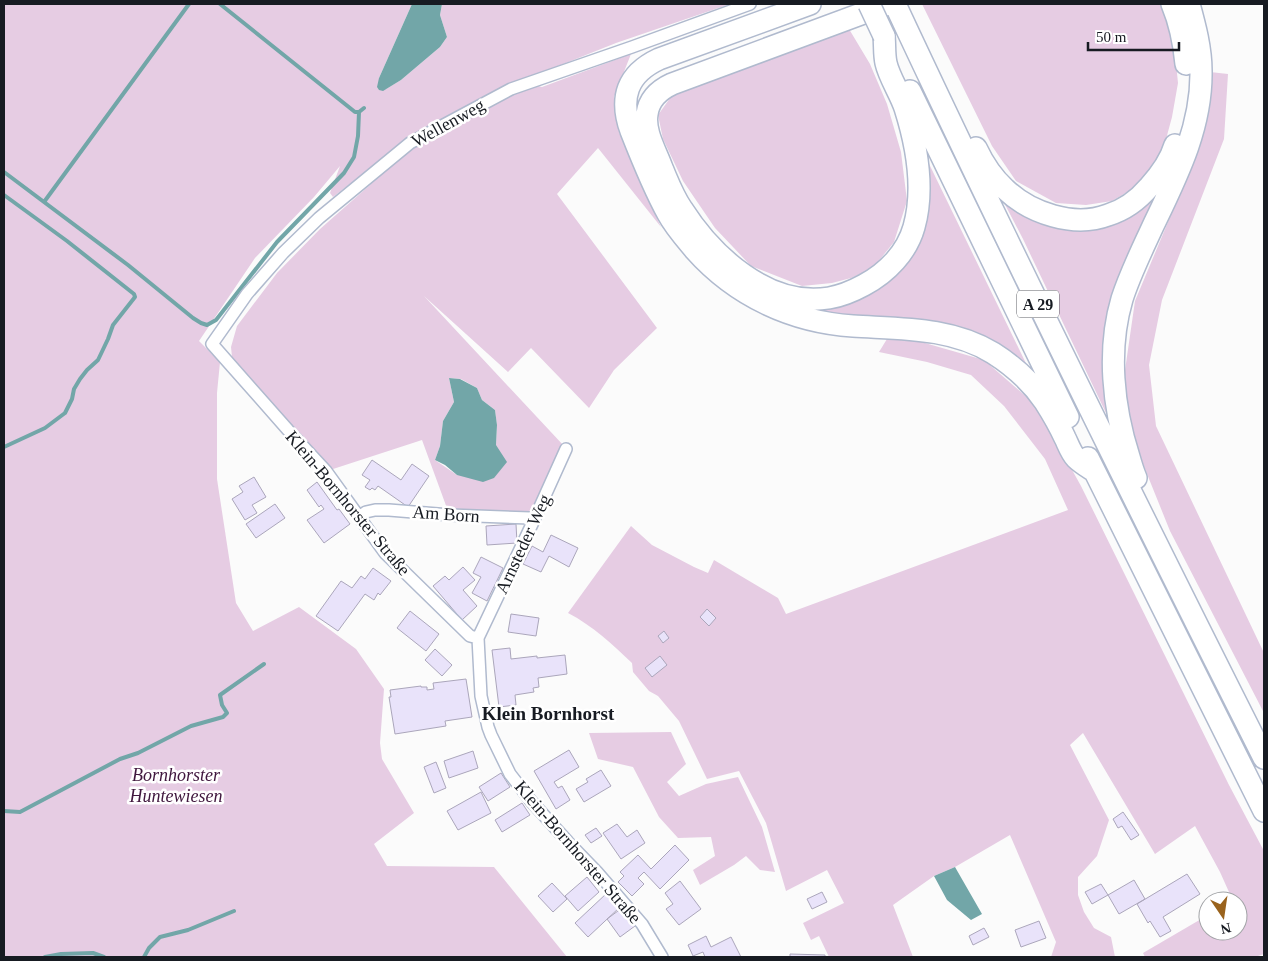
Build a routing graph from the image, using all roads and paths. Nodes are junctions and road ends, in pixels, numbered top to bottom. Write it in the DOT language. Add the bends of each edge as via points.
graph roads {
  1 [pos="750,4"];
  2 [pos="810,4"];
  3 [pos="888,4"];
  4 [pos="895,4"];
  5 [pos="1172,4"];
  6 [pos="1189,4"];
  7 [pos="862,10"];
  8 [pos="923,64"];
  9 [pos="894,68"];
  10 [pos="212,344"];
  11 [pos="566,449"];
  12 [pos="1094,471"];
  13 [pos="359,517"];
  14 [pos="534,520"];
  15 [pos="1152,536"];
  16 [pos="478,638"];
  17 [pos="1264,758"];
  18 [pos="1264,811"];
  19 [pos="662,957"];
  1 -- 10 [label="street, Wellenweg" via="511,89 410,143 318,218 283,253 247,294"];
  2 -- 12 [label="highway" via="659,59 644,67 633,80 625,104 628,121 668,214 706,262 750,296 781,311 829,324 933,332 992,352 1044,400 1075,457"];
  3 -- 7 [label="highway"];
  4 -- 8 [label="highway, A 29"];
  5 -- 8 [label="highway" via="1178,18 1187,69 1184,111 1172,155 1161,174 1142,195 1107,216 1087,220 1062,218 1040,212 1003,188 977,150 945,86"];
  6 -- 15 [label="highway" via="1196,28 1201,70 1194,128 1179,171 1135,263 1115,333 1116,402 1134,475 1147,504"];
  7 -- 9 [label="highway, A 29, bridge" via="884,36"];
  7 -- 9 [label="highway" via="672,84 659,91 652,100 647,117 649,135 671,189 694,226 719,255 762,286 782,294 812,299 850,292 886,270 904,250 914,228 920,176"];
  8 -- 15 [label="highway, A 29"];
  9 -- 12 [label="highway, A 29"];
  10 -- 13 [label="street, Klein-Bornhorster Straße" via="326,471"];
  11 -- 14 [label="street, Arnsteder Weg"];
  12 -- 18 [label="highway, A 29"];
  13 -- 14 [label="street, Am Born" via="366,512 389,510"];
  13 -- 16 [label="street, Klein-Bornhorster Straße" via="385,554 470,636"];
  14 -- 16 [label="street, Arnsteder Weg"];
  15 -- 17 [label="highway, A 29"];
  16 -- 19 [label="street, Klein-Bornhorster Straße" via="485,715 510,774 530,801 642,924"];
}
